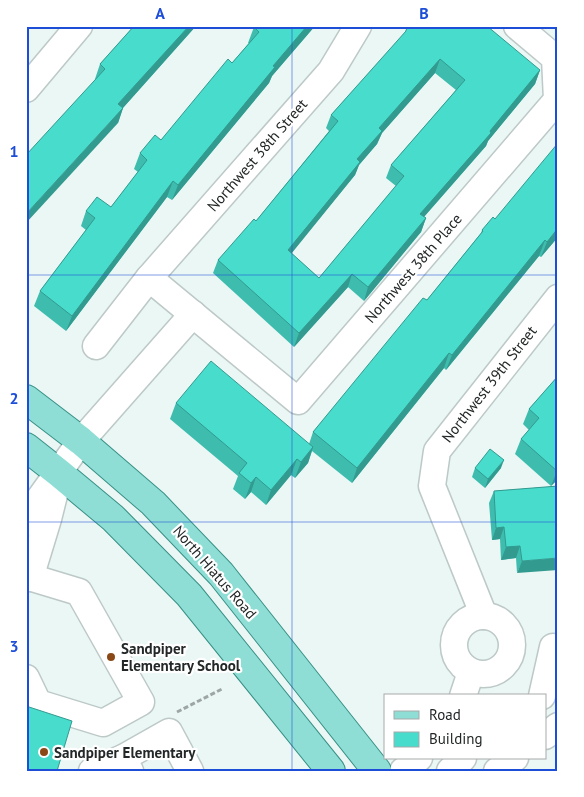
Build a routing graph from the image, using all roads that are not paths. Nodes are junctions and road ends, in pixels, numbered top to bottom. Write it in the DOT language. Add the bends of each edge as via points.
graph roads {
  1 [pos="79,26"];
  2 [pos="358,26"];
  3 [pos="517,26"];
  4 [pos="556,52"];
  5 [pos="26,89"];
  6 [pos="149,278"];
  7 [pos="558,298"];
  8 [pos="193,314"];
  9 [pos="96,346"];
  10 [pos="26,399"];
  11 [pos="82,441"];
  12 [pos="26,447"];
  13 [pos="59,473"];
  14 [pos="26,524"];
  15 [pos="28,577"];
  16 [pos="484,616"];
  17 [pos="512,646"];
  18 [pos="555,647"];
  19 [pos="26,678"];
  20 [pos="479,684"];
  21 [pos="543,694"];
  22 [pos="558,726"];
  23 [pos="546,735"];
  24 [pos="417,760"];
  25 [pos="461,760"];
  26 [pos="512,760"];
  27 [pos="127,764"];
  28 [pos="92,771"];
  29 [pos="190,771"];
  30 [pos="331,771"];
  31 [pos="376,771"];
  32 [pos="404,771"];
  33 [pos="450,771"];
  34 [pos="497,771"];
  1 -- 5 [label="street"];
  2 -- 6 [label="street, Northwest 38th Street" via="331,71"];
  3 -- 4 [label="street, Northwest 38th Place"];
  4 -- 8 [label="street, Northwest 38th Place" via="557,100 298,402"];
  6 -- 8 [label="street"];
  6 -- 9 [label="street, Northwest 38th Street"];
  7 -- 16 [label="street, Northwest 39th Street" via="437,450 432,486"];
  8 -- 11 [label="street"];
  10 -- 11 [label="main road, North Hiatus Road"];
  11 -- 13 [label="street"];
  11 -- 31 [label="main road, North Hiatus Road" via="153,503 221,574"];
  12 -- 13 [label="main road"];
  13 -- 14 [label="street" via="29,513"];
  13 -- 15 [label="street" via="48,519"];
  13 -- 30 [label="main road" via="113,518 189,596"];
  15 -- 19 [label="street" via="79,592 141,702 103,723 38,703"];
  16 -- 17 [label="street" via="495,618 504,625"];
  16 -- 20 [label="street" via="463,624 456,633 454,644 461,666"];
  17 -- 18 [label="street"];
  17 -- 20 [label="street" via="510,658 503,667"];
  18 -- 21 [label="street"];
  22 -- 23 [label="street"];
  24 -- 32 [label="street"];
  25 -- 33 [label="street"];
  26 -- 34 [label="street"];
  27 -- 28 [label="street"];
  27 -- 29 [label="street" via="169,732"];
}
